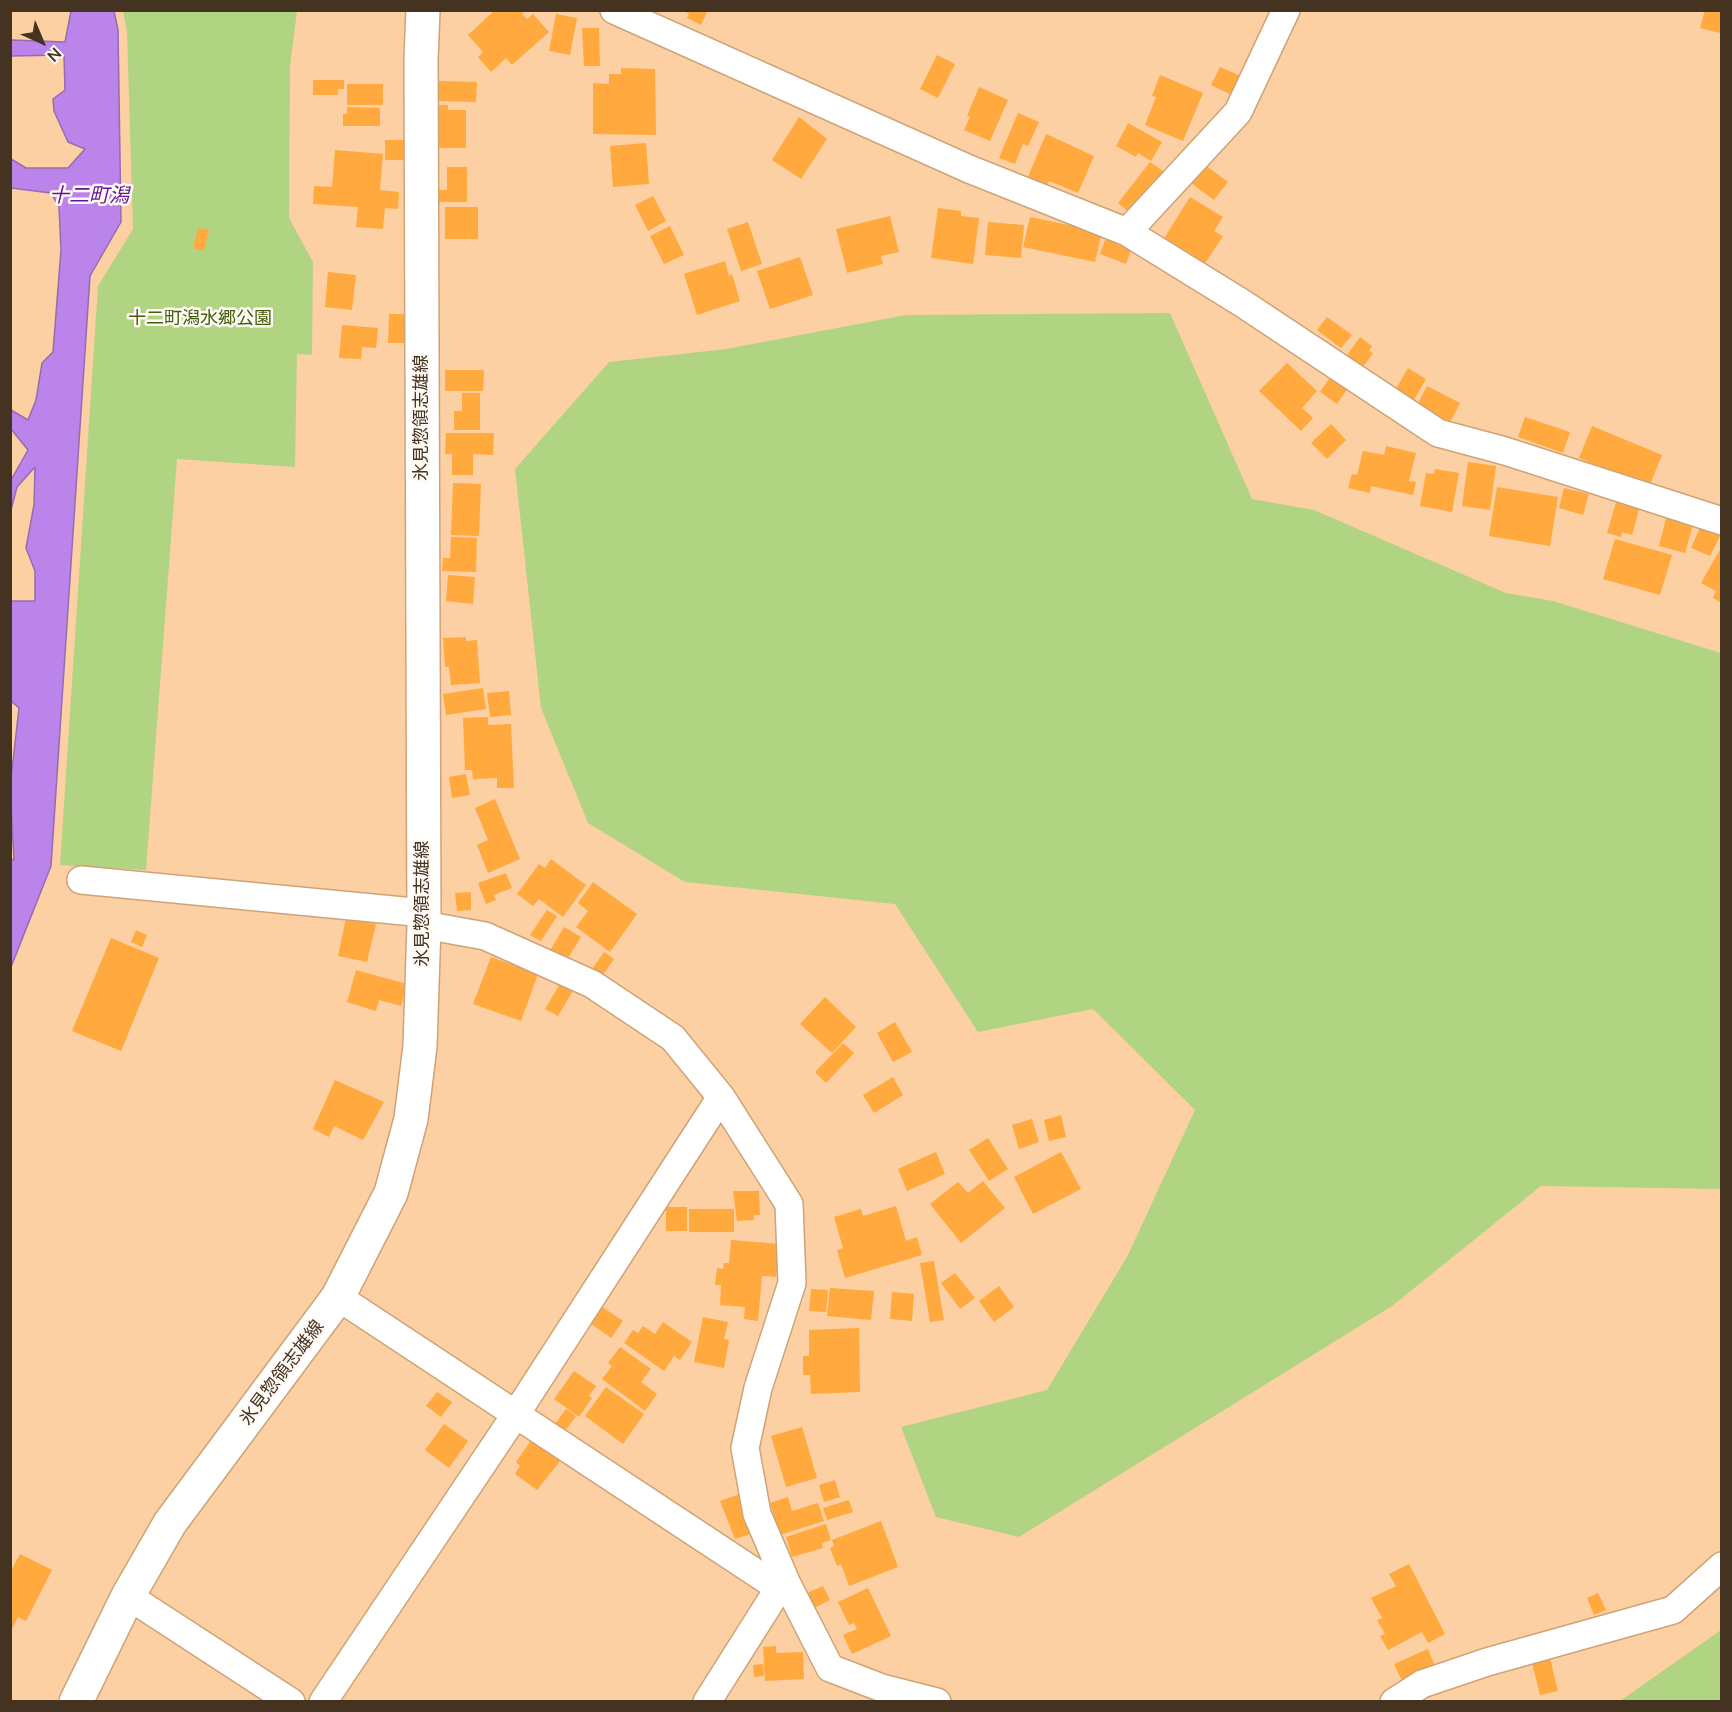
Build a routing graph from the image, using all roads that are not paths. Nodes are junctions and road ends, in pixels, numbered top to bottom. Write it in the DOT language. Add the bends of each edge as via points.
graph roads {
  1 [pos="423,10"];
  2 [pos="614,10"];
  3 [pos="1286,10"];
  4 [pos="1127,232"];
  5 [pos="1722,520"];
  6 [pos="81,880"];
  7 [pos="424,919"];
  8 [pos="721,1097"];
  9 [pos="338,1297"];
  10 [pos="516,1414"];
  11 [pos="1722,1566"];
  12 [pos="783,1586"];
  13 [pos="128,1596"];
  14 [pos="76,1701"];
  15 [pos="291,1701"];
  16 [pos="323,1701"];
  17 [pos="707,1701"];
  18 [pos="937,1701"];
  19 [pos="1394,1701"];
  1 -- 7 [label="main road, 氷見惣領志雄線"];
  2 -- 4 [label="street" via="969,170"];
  3 -- 4 [label="street" via="1238,112"];
  4 -- 5 [label="street" via="1438,433"];
  6 -- 7 [label="street"];
  7 -- 8 [label="street" via="485,936 592,984 673,1038"];
  7 -- 9 [label="main road, 氷見惣領志雄線" via="420,1046 411,1119 391,1192"];
  8 -- 10 [label="street"];
  8 -- 12 [label="street" via="789,1204 792,1283 758,1388 745,1448 757,1514"];
  9 -- 10 [label="street"];
  9 -- 13 [label="main road, 氷見惣領志雄線" via="170,1523"];
  10 -- 12 [label="street"];
  10 -- 16 [label="street"];
  11 -- 19 [label="street" via="1673,1610 1487,1662 1422,1684"];
  12 -- 17 [label="street"];
  12 -- 18 [label="street" via="830,1668 882,1688"];
  13 -- 14 [label="main road, 氷見惣領志雄線"];
  13 -- 15 [label="street"];
}
